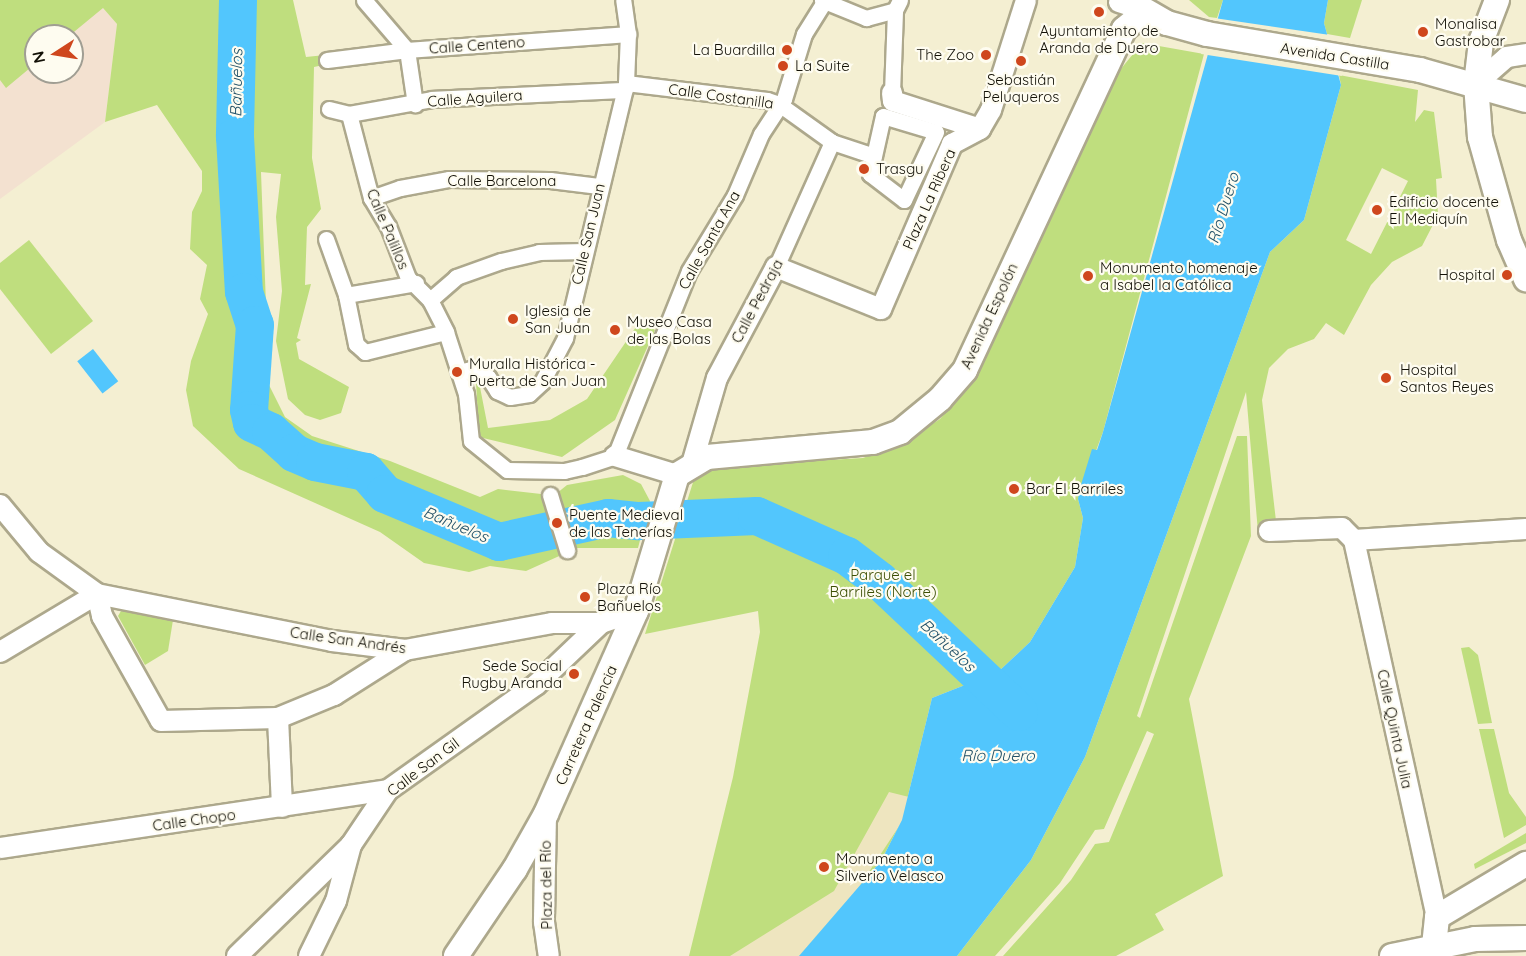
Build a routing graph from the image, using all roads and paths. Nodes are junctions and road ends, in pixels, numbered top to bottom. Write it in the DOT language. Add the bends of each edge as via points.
graph roads {
  1 [pos="364,0"];
  2 [pos="623,0"];
  3 [pos="1026,0"];
  4 [pos="1497,0"];
  5 [pos="823,1"];
  6 [pos="1119,2"];
  7 [pos="897,5"];
  8 [pos="1147,8"];
  9 [pos="628,34"];
  10 [pos="407,50"];
  11 [pos="1526,54"];
  12 [pos="327,60"];
  13 [pos="1476,84"];
  14 [pos="626,87"];
  15 [pos="892,93"];
  16 [pos="1526,100"];
  17 [pos="415,104"];
  18 [pos="779,104"];
  19 [pos="329,109"];
  20 [pos="350,114"];
  21 [pos="980,129"];
  22 [pos="832,142"];
  23 [pos="874,156"];
  24 [pos="599,186"];
  25 [pos="371,198"];
  26 [pos="326,239"];
  27 [pos="584,251"];
  28 [pos="776,267"];
  29 [pos="1526,279"];
  30 [pos="416,283"];
  31 [pos="346,295"];
  32 [pos="430,300"];
  33 [pos="446,332"];
  34 [pos="459,372"];
  35 [pos="615,456"];
  36 [pos="680,478"];
  37 [pos="550,495"];
  38 [pos="0,505"];
  39 [pos="1526,529"];
  40 [pos="1269,531"];
  41 [pos="1354,540"];
  42 [pos="567,550"];
  43 [pos="97,594"];
  44 [pos="636,611"];
  45 [pos="601,622"];
  46 [pos="405,650"];
  47 [pos="0,652"];
  48 [pos="278,718"];
  49 [pos="388,790"];
  50 [pos="282,807"];
  51 [pos="546,814"];
  52 [pos="351,845"];
  53 [pos="0,848"];
  54 [pos="1526,864"];
  55 [pos="1437,917"];
  56 [pos="1526,938"];
  57 [pos="1434,946"];
  58 [pos="237,956"];
  59 [pos="309,956"];
  60 [pos="456,956"];
  61 [pos="549,956"];
  62 [pos="1392,956"];
  1 -- 10 [label="street"];
  2 -- 9 [label="street, Calle San Juan"];
  3 -- 21 [label="street" via="990,110"];
  4 -- 13 [label="street" via="1481,42"];
  5 -- 7 [label="street" via="867,18"];
  5 -- 18 [label="street, Calle Santa Ana" via="804,34"];
  6 -- 8 [label="street"];
  7 -- 15 [label="street"];
  8 -- 13 [label="street, Avenida Castilla" via="1208,34 1420,70"];
  8 -- 36 [label="street, Avenida Espolón" via="1124,29 965,370 940,399 900,432 873,442 707,457"];
  9 -- 10 [label="street, Calle Centeno"];
  9 -- 14 [label="street, Calle San Juan"];
  10 -- 12 [label="street, Calle Centeno"];
  10 -- 17 [label="street"];
  11 -- 13 [label="street" via="1507,57"];
  13 -- 16 [label="street, Avenida Castilla"];
  13 -- 29 [label="street" via="1480,137 1509,240"];
  14 -- 17 [label="street, Calle Aguilera" via="432,99"];
  14 -- 18 [label="street, Calle Costanilla"];
  14 -- 24 [label="street, Calle San Juan"];
  15 -- 21 [label="street" via="893,101"];
  17 -- 20 [label="street, Calle Aguilera"];
  18 -- 22 [label="street, Calle Costanilla"];
  18 -- 35 [label="street, Calle Santa Ana" via="713,239 689,271"];
  19 -- 20 [label="street, Calle Aguilera"];
  20 -- 25 [label="street, Calle Palillos"];
  21 -- 28 [label="street, Plaza La Ribera" via="952,144 882,309"];
  22 -- 23 [label="street, Calle Costanilla"];
  22 -- 28 [label="street, Calle Pedraja"];
  23 -- 23 [label="street, Plaza La Ribera" via="883,116 936,132 904,200 870,174"];
  24 -- 25 [label="street, Calle Barcelona" via="550,180 450,179"];
  24 -- 27 [label="street, Calle San Juan"];
  25 -- 30 [label="street, Calle Palillos" via="388,226 408,278"];
  26 -- 31 [label="street"];
  27 -- 32 [label="street" via="539,252 501,261 456,277"];
  27 -- 34 [label="street, Calle San Juan" via="565,338 542,382 529,394 510,397 497,391 488,377 471,369"];
  28 -- 36 [label="street, Calle Pedraja" via="717,378"];
  30 -- 31 [label="street"];
  30 -- 32 [label="street, Calle Palillos"];
  31 -- 33 [label="street" via="356,344 365,352"];
  32 -- 33 [label="street, Calle Palillos"];
  33 -- 34 [label="street, Calle Palillos"];
  34 -- 35 [label="street, Calle Palillos" via="466,393 471,441 507,470 564,471"];
  35 -- 36 [label="street"];
  36 -- 44 [label="street, Carretera Palencia"];
  37 -- 42 [label="street"];
  38 -- 43 [label="street" via="39,552"];
  39 -- 41 [label="street"];
  40 -- 41 [label="street" via="1342,528"];
  41 -- 55 [label="street, Calle Quinta Julia"];
  43 -- 46 [label="street, Calle San Andrés" via="332,641"];
  43 -- 47 [label="street"];
  43 -- 48 [label="street" via="102,616 161,722"];
  44 -- 45 [label="street, Calle San Gil"];
  44 -- 51 [label="street, Carretera Palencia"];
  45 -- 46 [label="street, Calle San Andrés" via="552,623"];
  45 -- 49 [label="street, Calle San Gil" via="536,685"];
  46 -- 48 [label="street" via="334,695"];
  48 -- 50 [label="street"];
  49 -- 50 [label="street, Calle Chopo"];
  49 -- 52 [label="street, Calle San Gil"];
  50 -- 53 [label="street, Calle Chopo"];
  51 -- 60 [label="street, Carretera Palencia" via="515,869"];
  51 -- 61 [label="street, Plaza del Río" via="544,922"];
  52 -- 58 [label="street, Calle San Gil"];
  52 -- 59 [label="street" via="336,901"];
  54 -- 55 [label="street"];
  55 -- 57 [label="street"];
  56 -- 57 [label="street" via="1476,939"];
  57 -- 62 [label="street"];
}
